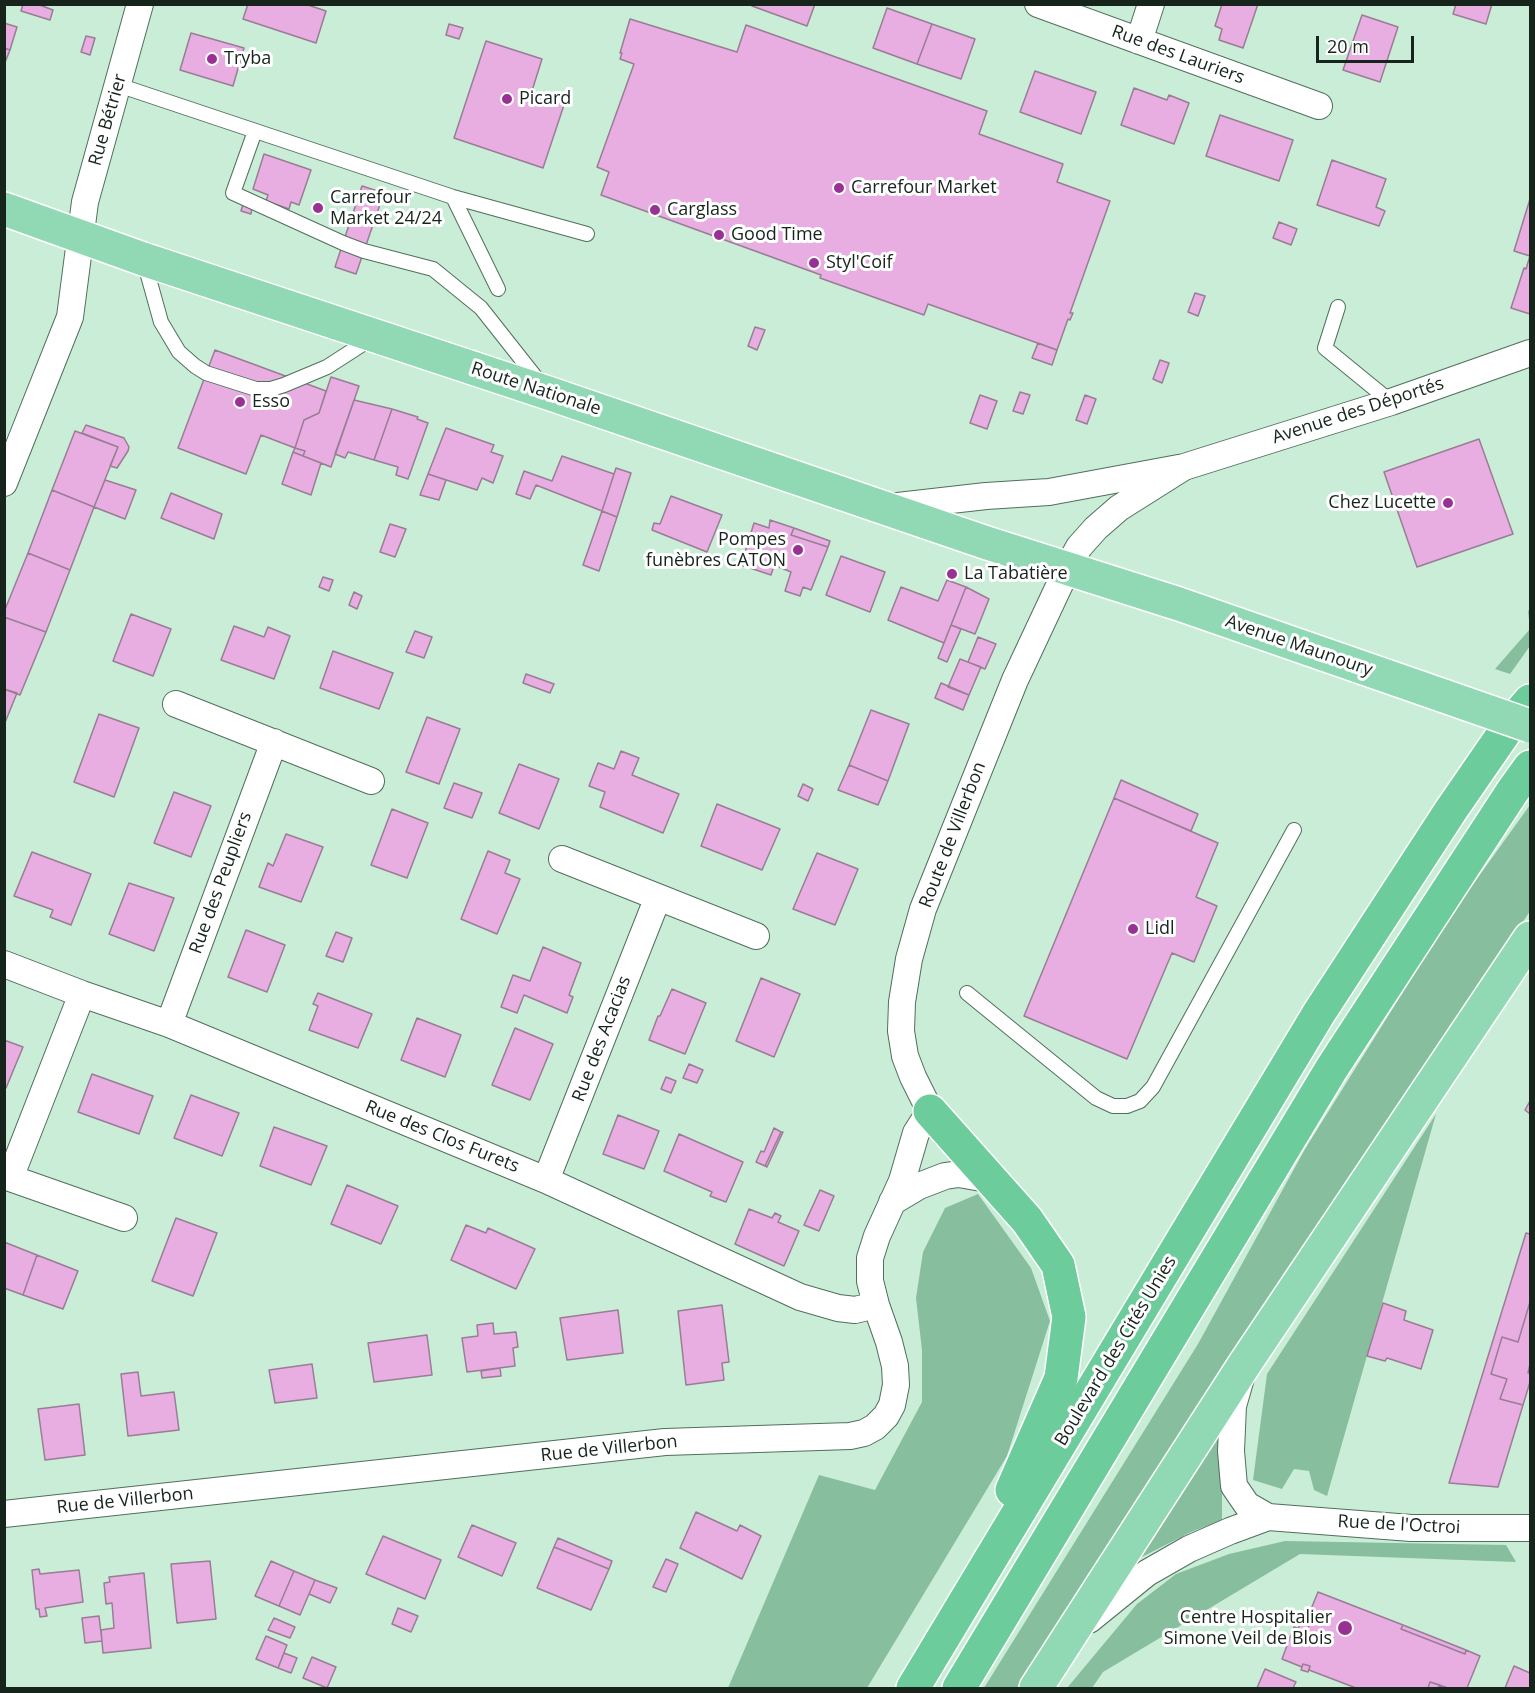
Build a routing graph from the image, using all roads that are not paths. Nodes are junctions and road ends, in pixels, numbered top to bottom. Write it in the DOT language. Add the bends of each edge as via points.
graph roads {
  1 [pos="140,4"];
  2 [pos="1038,4"];
  3 [pos="1151,4"];
  4 [pos="1139,41"];
  5 [pos="118,85"];
  6 [pos="1319,106"];
  7 [pos="255,131"];
  8 [pos="453,197"];
  9 [pos="4,209"];
  10 [pos="587,234"];
  11 [pos="80,236"];
  12 [pos="143,260"];
  13 [pos="498,289"];
  14 [pos="1338,307"];
  15 [pos="376,336"];
  16 [pos="1530,353"];
  17 [pos="549,393"];
  18 [pos="1391,402"];
  19 [pos="1184,467"];
  20 [pos="4,483"];
  21 [pos="883,508"];
  22 [pos="1067,569"];
  23 [pos="1530,701"];
  24 [pos="176,704"];
  25 [pos="1530,726"];
  26 [pos="274,742"];
  27 [pos="1530,767"];
  28 [pos="371,781"];
  29 [pos="1294,830"];
  30 [pos="562,859"];
  31 [pos="658,897"];
  32 [pos="756,936"];
  33 [pos="1530,938"];
  34 [pos="4,964"];
  35 [pos="967,993"];
  36 [pos="82,994"];
  37 [pos="169,1024"];
  38 [pos="930,1111"];
  39 [pos="8,1177"];
  40 [pos="546,1180"];
  41 [pos="993,1180"];
  42 [pos="892,1202"];
  43 [pos="124,1218"];
  44 [pos="876,1305"];
  45 [pos="1244,1365"];
  46 [pos="4,1514"];
  47 [pos="1268,1517"];
  48 [pos="1530,1528"];
  49 [pos="962,1607"];
  50 [pos="1062,1649"];
  51 [pos="913,1689"];
  52 [pos="959,1689"];
  53 [pos="1036,1689"];
  1 -- 5 [label="street, Rue Bétrier"];
  2 -- 4 [label="street, Rue des Lauriers"];
  3 -- 4 [label="street"];
  4 -- 6 [label="street, Rue des Lauriers"];
  5 -- 7 [label="lane"];
  5 -- 11 [label="street, Rue Bétrier" via="85,202"];
  7 -- 8 [label="lane"];
  7 -- 17 [label="lane" via="233,194 364,251 433,269 481,308"];
  8 -- 10 [label="lane"];
  8 -- 13 [label="lane"];
  9 -- 11 [label="main road, Route Nationale"];
  11 -- 12 [label="main road, Route Nationale"];
  11 -- 20 [label="street, Rue Bétrier" via="70,317"];
  12 -- 15 [label="main road, Route Nationale"];
  12 -- 15 [label="lane" via="161,322 179,352 207,373 256,389 284,386 327,367"];
  14 -- 18 [label="lane" via="1324,348"];
  15 -- 17 [label="main road, Route Nationale"];
  16 -- 18 [label="street, Avenue des Déportés"];
  17 -- 21 [label="main road, Route Nationale"];
  18 -- 19 [label="street, Avenue des Déportés"];
  19 -- 21 [label="street, Avenue des Déportés" via="1049,492"];
  19 -- 22 [label="street, Avenue des Déportés" via="1119,508 1079,547"];
  21 -- 22 [label="main road, Route Nationale"];
  22 -- 25 [label="main road, Avenue Maunoury, bridge"];
  22 -- 38 [label="street, Route de Villerbon" via="1015,680 946,849 909,959 901,1031 905,1056"];
  23 -- 49 [label="highway, Boulevard des Cités Unies" via="1451,810 1318,1013"];
  24 -- 26 [label="street"];
  26 -- 28 [label="street"];
  26 -- 37 [label="street, Rue des Peupliers"];
  27 -- 52 [label="highway" via="1332,1068"];
  29 -- 35 [label="lane" via="1153,1087 1140,1101 1113,1106 1096,1098"];
  30 -- 31 [label="street"];
  31 -- 32 [label="street"];
  31 -- 40 [label="street, Rue des Acacias"];
  33 -- 45 [label="main road"];
  34 -- 36 [label="street, Rue des Clos Furets"];
  36 -- 37 [label="street, Rue des Clos Furets"];
  36 -- 39 [label="street"];
  37 -- 40 [label="street, Rue des Clos Furets"];
  38 -- 41 [label="highway"];
  38 -- 42 [label="street, Rue de Villerbon" via="916,1133"];
  39 -- 43 [label="street"];
  40 -- 44 [label="street, Rue des Clos Furets" via="800,1297 855,1310"];
  41 -- 42 [label="street" via="959,1174 945,1176"];
  41 -- 49 [label="highway" via="1058,1265 1069,1317 1061,1378"];
  42 -- 44 [label="street, Rue de Villerbon" via="870,1258"];
  44 -- 46 [label="street, Rue de Villerbon" via="890,1342 896,1385 886,1416 864,1433 829,1438 665,1442"];
  45 -- 47 [label="street" via="1233,1406 1234,1486 1247,1505"];
  45 -- 50 [label="main road"];
  47 -- 48 [label="street, Rue de l'Octroi" via="1411,1528"];
  47 -- 50 [label="street, Rue de l'Octroi" via="1189,1549 1147,1573 1089,1619"];
  49 -- 51 [label="highway, Boulevard des Cités Unies"];
  50 -- 53 [label="main road"];
}
